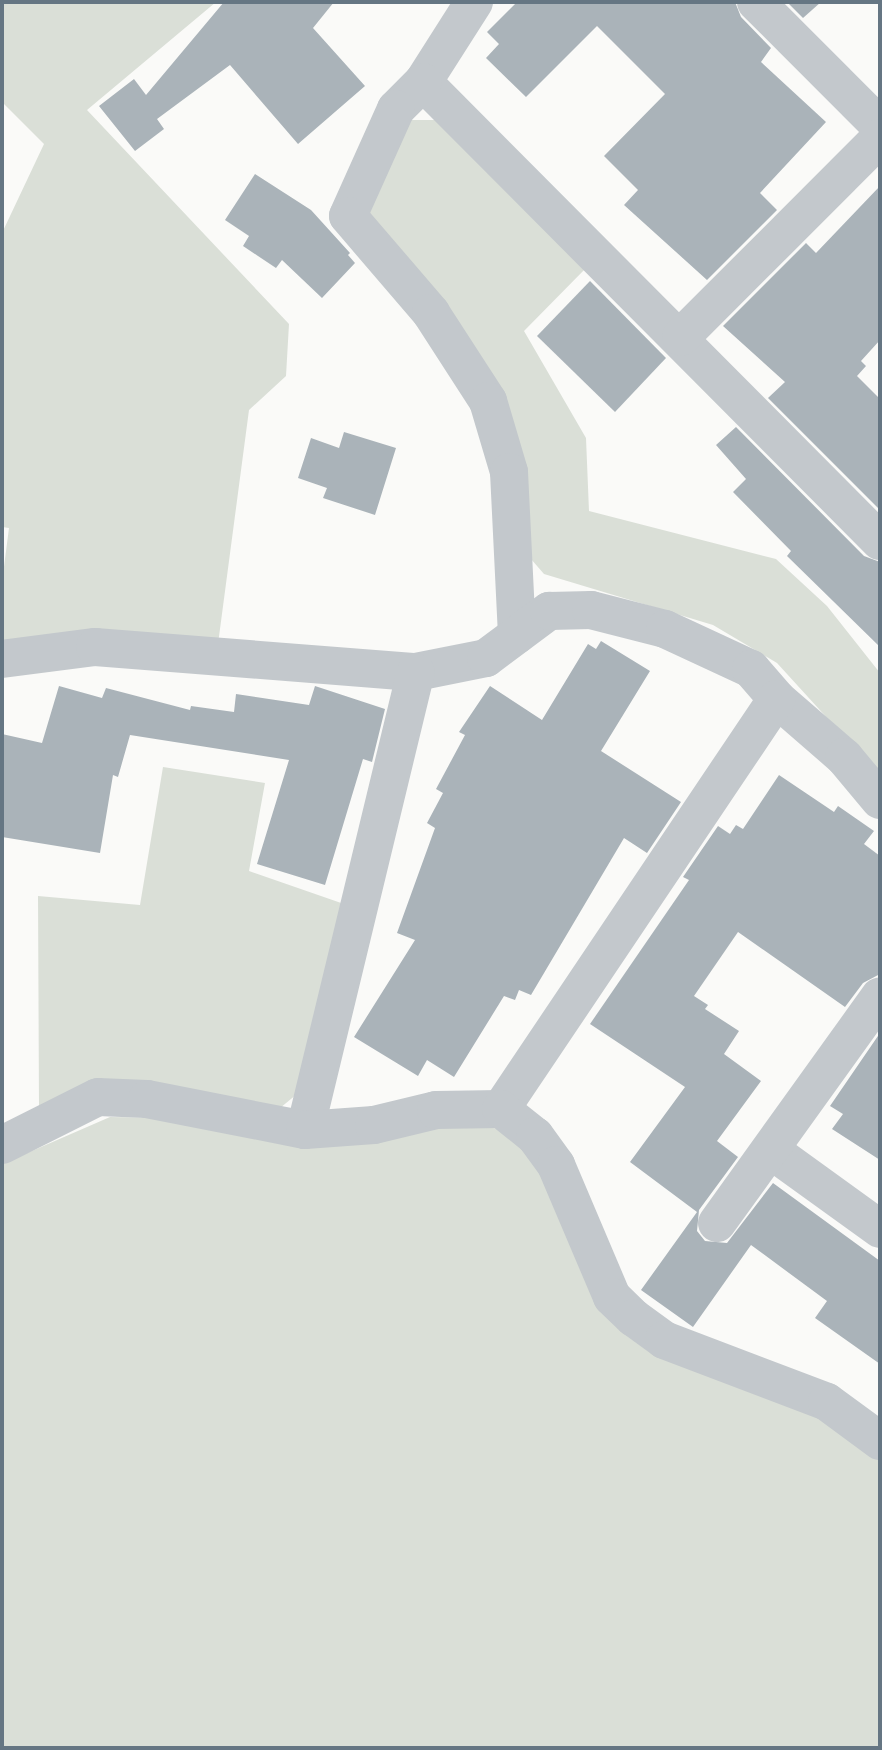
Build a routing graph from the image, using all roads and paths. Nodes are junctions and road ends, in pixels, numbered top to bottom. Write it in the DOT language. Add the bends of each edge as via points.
graph roads {
  1 [pos="474,2"];
  2 [pos="756,2"];
  3 [pos="423,82"];
  4 [pos="880,126"];
  5 [pos="880,138"];
  6 [pos="681,337"];
  7 [pos="880,541"];
  8 [pos="517,635"];
  9 [pos="2,659"];
  10 [pos="416,672"];
  11 [pos="778,699"];
  12 [pos="880,800"];
  13 [pos="880,996"];
  14 [pos="501,1108"];
  15 [pos="305,1130"];
  16 [pos="2,1145"];
  17 [pos="772,1150"];
  18 [pos="717,1223"];
  19 [pos="880,1229"];
  20 [pos="880,1441"];
  1 -- 3 [label="street"];
  2 -- 4 [label="street"];
  3 -- 6 [label="street"];
  3 -- 8 [label="street" via="397,109 348,216 431,313 488,401 509,472"];
  5 -- 6 [label="street"];
  6 -- 7 [label="street"];
  8 -- 10 [label="street" via="486,658"];
  8 -- 11 [label="street" via="549,611 591,610 665,629 751,669"];
  9 -- 10 [label="street" via="95,647"];
  10 -- 15 [label="street"];
  11 -- 12 [label="street" via="844,757"];
  11 -- 14 [label="street"];
  13 -- 17 [label="street"];
  14 -- 15 [label="street" via="436,1110 374,1125"];
  14 -- 20 [label="street" via="535,1136 556,1165 612,1297 634,1318 664,1340 827,1402"];
  15 -- 16 [label="street" via="147,1099 98,1097"];
  17 -- 18 [label="street"];
  17 -- 19 [label="street"];
}
